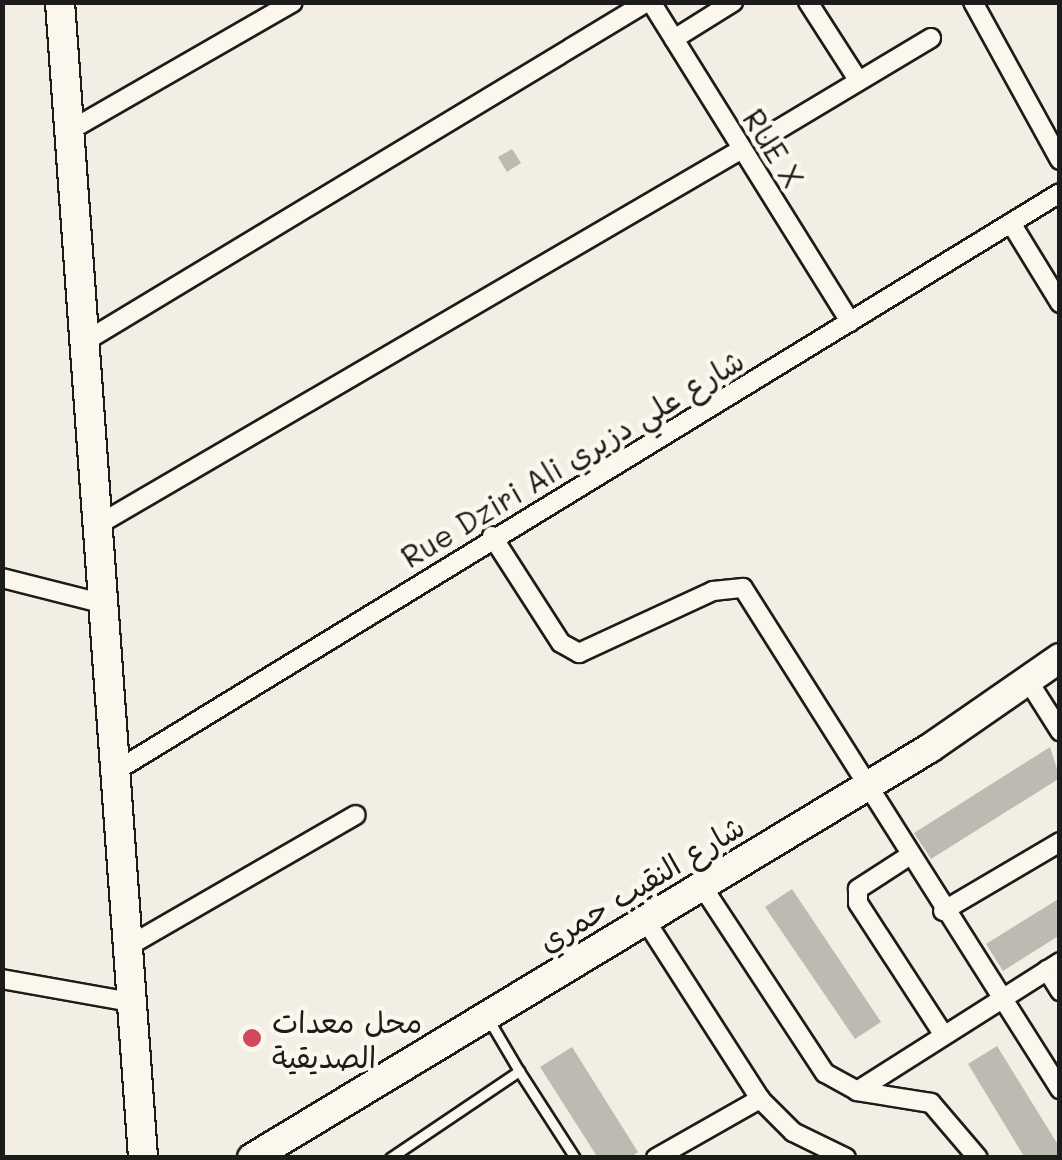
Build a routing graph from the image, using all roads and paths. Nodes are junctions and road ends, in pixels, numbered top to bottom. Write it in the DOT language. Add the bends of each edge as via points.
graph roads {
  1 [pos="60,2"];
  2 [pos="293,2"];
  3 [pos="649,2"];
  4 [pos="733,2"];
  5 [pos="808,2"];
  6 [pos="973,2"];
  7 [pos="930,38"];
  8 [pos="674,40"];
  9 [pos="858,80"];
  10 [pos="70,132"];
  11 [pos="774,132"];
  12 [pos="742,149"];
  13 [pos="1060,160"];
  14 [pos="1060,193"];
  15 [pos="1011,223"];
  16 [pos="1060,303"];
  17 [pos="850,322"];
  18 [pos="84,342"];
  19 [pos="96,526"];
  20 [pos="492,536"];
  21 [pos="2,578"];
  22 [pos="101,603"];
  23 [pos="1060,658"];
  24 [pos="1028,679"];
  25 [pos="1060,731"];
  26 [pos="114,772"];
  27 [pos="864,786"];
  28 [pos="356,815"];
  29 [pos="1060,842"];
  30 [pos="909,856"];
  31 [pos="702,886"];
  32 [pos="943,911"];
  33 [pos="644,918"];
  34 [pos="127,946"];
  35 [pos="1053,966"];
  36 [pos="3,982"];
  37 [pos="1060,991"];
  38 [pos="1002,1000"];
  39 [pos="131,1002"];
  40 [pos="485,1013"];
  41 [pos="942,1034"];
  42 [pos="519,1071"];
  43 [pos="1060,1089"];
  44 [pos="857,1091"];
  45 [pos="760,1099"];
  46 [pos="143,1158"];
  47 [pos="252,1158"];
  48 [pos="390,1158"];
  49 [pos="575,1158"];
  50 [pos="656,1158"];
  51 [pos="846,1158"];
  52 [pos="978,1158"];
  1 -- 10 [label="street"];
  2 -- 10 [label="street"];
  3 -- 8 [label="street, RUE X"];
  3 -- 18 [label="street"];
  4 -- 8 [label="street"];
  5 -- 9 [label="street"];
  6 -- 13 [label="street"];
  7 -- 9 [label="street"];
  8 -- 12 [label="street, RUE X"];
  9 -- 11 [label="street"];
  10 -- 18 [label="street"];
  12 -- 17 [label="street, RUE X"];
  12 -- 19 [label="street"];
  14 -- 15 [label="street, Rue Dziri Ali شارع علي دزيري"];
  15 -- 16 [label="street"];
  15 -- 17 [label="street, Rue Dziri Ali شارع علي دزيري"];
  17 -- 20 [label="street, Rue Dziri Ali شارع علي دزيري"];
  18 -- 19 [label="street"];
  19 -- 22 [label="street"];
  20 -- 26 [label="street, Rue Dziri Ali شارع علي دزيري"];
  20 -- 27 [label="street" via="561,643 578,653 713,590 744,588"];
  21 -- 22 [label="street"];
  22 -- 26 [label="street"];
  23 -- 24 [label="street, شارع النقيب حمري"];
  24 -- 25 [label="street"];
  24 -- 27 [label="street, شارع النقيب حمري"];
  26 -- 34 [label="street"];
  27 -- 30 [label="street"];
  27 -- 31 [label="street, شارع النقيب حمري"];
  28 -- 34 [label="street"];
  29 -- 32 [label="street"];
  30 -- 32 [label="street"];
  30 -- 41 [label="street" via="858,889 858,904"];
  31 -- 33 [label="street, شارع النقيب حمري"];
  31 -- 44 [label="street" via="825,1073"];
  32 -- 38 [label="street"];
  33 -- 40 [label="street, شارع النقيب حمري"];
  33 -- 45 [label="street"];
  34 -- 39 [label="street"];
  35 -- 37 [label="street"];
  35 -- 38 [label="street"];
  36 -- 39 [label="street"];
  38 -- 41 [label="street"];
  38 -- 43 [label="street"];
  39 -- 46 [label="street"];
  40 -- 42 [label="lane"];
  40 -- 47 [label="street, شارع النقيب حمري"];
  41 -- 44 [label="street"];
  42 -- 48 [label="lane"];
  42 -- 49 [label="lane"];
  44 -- 52 [label="street" via="931,1104"];
  45 -- 50 [label="street"];
  45 -- 51 [label="street" via="793,1132"];
}
